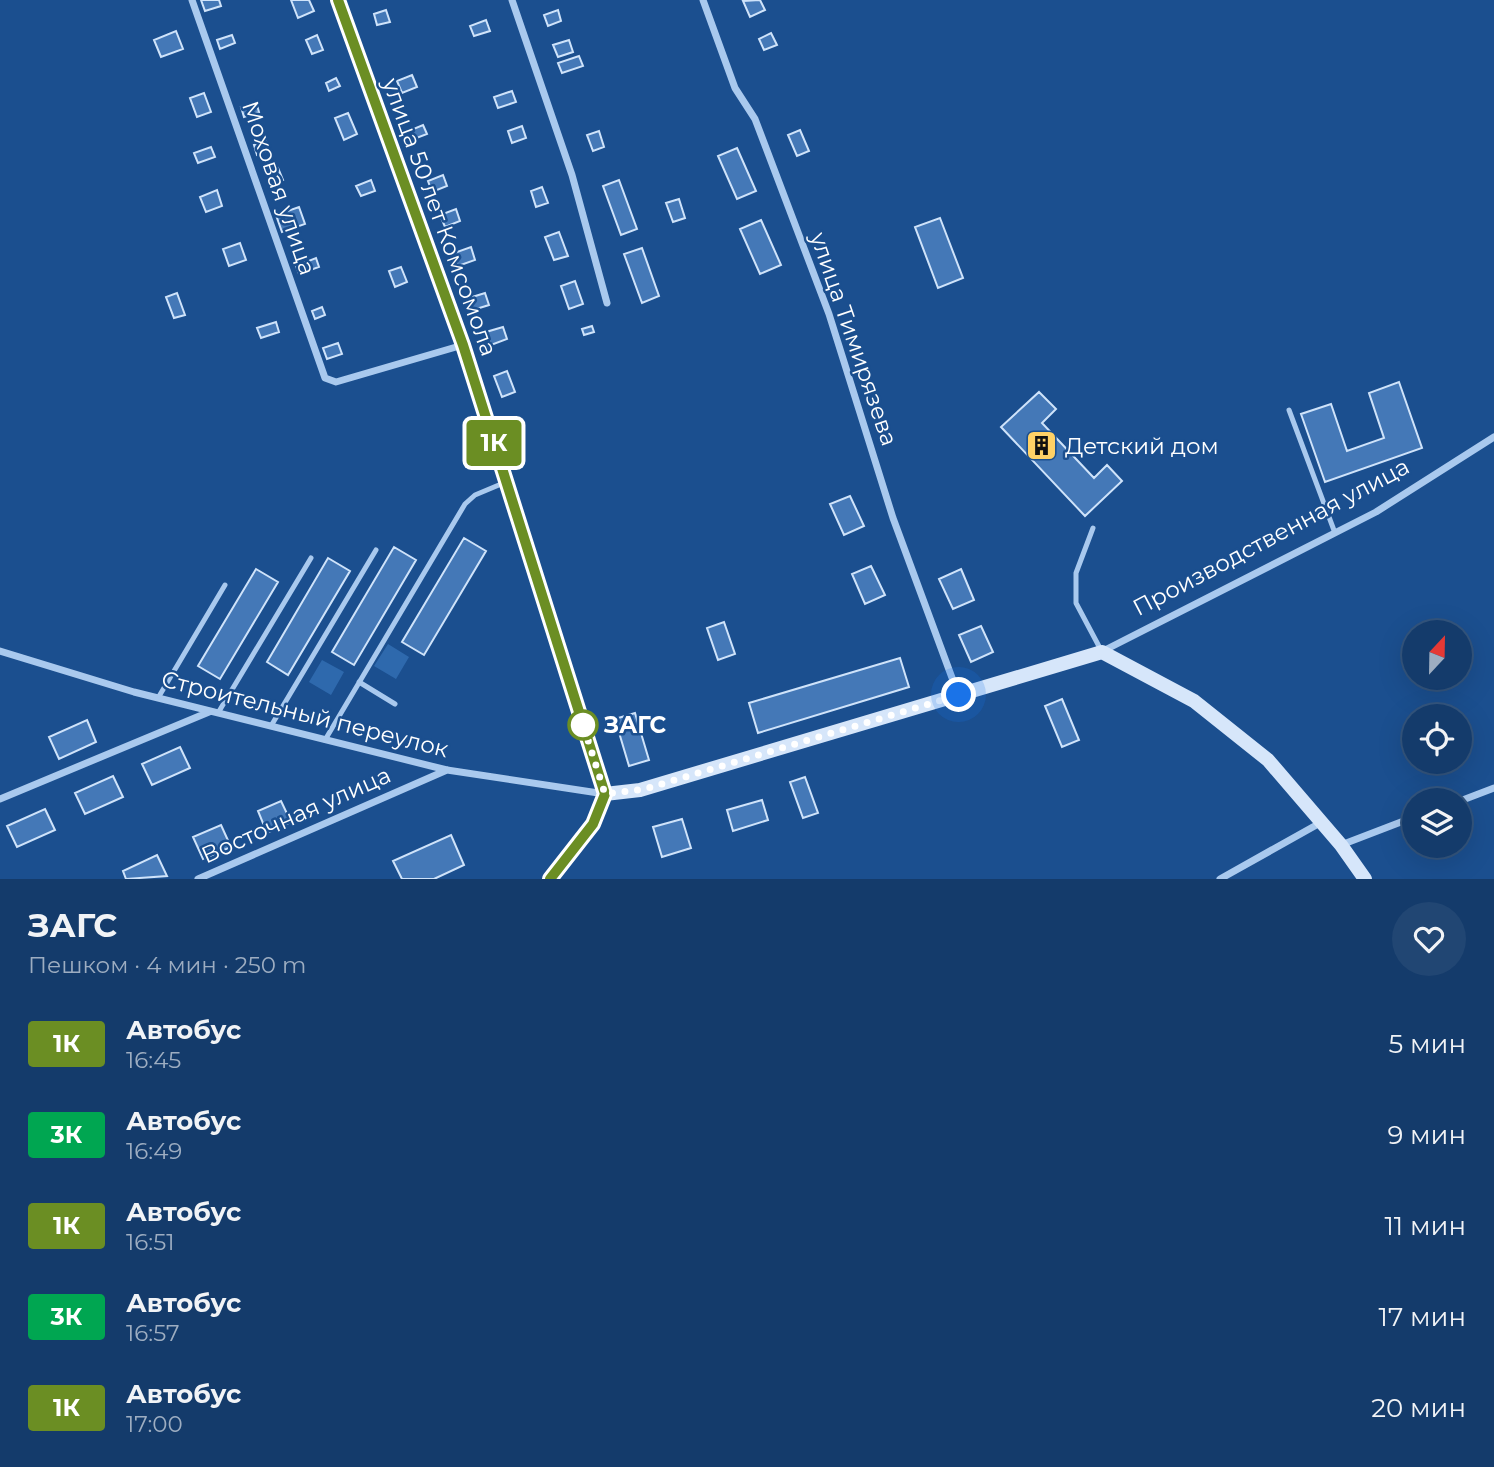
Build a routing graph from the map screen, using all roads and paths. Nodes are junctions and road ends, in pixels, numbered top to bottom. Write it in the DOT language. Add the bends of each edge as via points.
graph roads {
  1 [pos="192,0"];
  2 [pos="338,0"];
  3 [pos="512,0"];
  4 [pos="703,0"];
  5 [pos="607,303"];
  6 [pos="463,345"];
  7 [pos="1289,410"];
  8 [pos="1494,437"];
  9 [pos="506,482"];
  10 [pos="1093,527"];
  11 [pos="1335,533"];
  12 [pos="376,550"];
  13 [pos="311,558"];
  14 [pos="225,585"];
  15 [pos="0,651"];
  16 [pos="1102,652"];
  17 [pos="359,682"];
  18 [pos="959,695"];
  19 [pos="158,698"];
  20 [pos="395,704"];
  21 [pos="214,712"];
  22 [pos="271,726"];
  23 [pos="325,740"];
  24 [pos="447,770"];
  25 [pos="1494,789"];
  26 [pos="605,794"];
  27 [pos="1472,797"];
  28 [pos="0,799"];
  29 [pos="1402,822"];
  30 [pos="1320,823"];
  31 [pos="1342,845"];
  32 [pos="198,879"];
  33 [pos="551,879"];
  34 [pos="1220,879"];
  35 [pos="1365,879"];
  1 -- 6 [label="street, Моховая улица" via="325,378 336,382"];
  2 -- 6 [label="street, улица 50 лет Комсомола"];
  3 -- 5 [label="street" via="572,175"];
  4 -- 18 [label="street, улица Тимирязева" via="735,88 755,119 829,314 893,517"];
  6 -- 9 [label="street, улица 50 лет Комсомола"];
  7 -- 11 [label="lane"];
  8 -- 11 [label="street, Производственная улица"];
  9 -- 17 [label="lane" via="469,499"];
  9 -- 26 [label="street, улица 50 лет Комсомола"];
  10 -- 16 [label="lane" via="1076,573 1076,603"];
  11 -- 16 [label="street, Производственная улица"];
  12 -- 22 [label="lane"];
  13 -- 21 [label="lane"];
  14 -- 19 [label="lane"];
  15 -- 19 [label="street, Строительный переулок"];
  16 -- 18 [label="street, Производственная улица"];
  16 -- 30 [label="street" via="1194,701 1268,760"];
  17 -- 20 [label="lane"];
  17 -- 23 [label="lane"];
  18 -- 26 [label="street, Производственная улица" via="645,789"];
  19 -- 21 [label="street, Строительный переулок"];
  21 -- 22 [label="street, Строительный переулок"];
  21 -- 28 [label="street"];
  22 -- 23 [label="street, Строительный переулок"];
  23 -- 24 [label="street, Строительный переулок"];
  24 -- 26 [label="street, Строительный переулок"];
  24 -- 32 [label="street, Восточная улица"];
  25 -- 27 [label="street"];
  26 -- 33 [label="street" via="593,824"];
  29 -- 31 [label="street"];
  30 -- 31 [label="street"];
  30 -- 34 [label="street"];
  31 -- 35 [label="street"];
}
